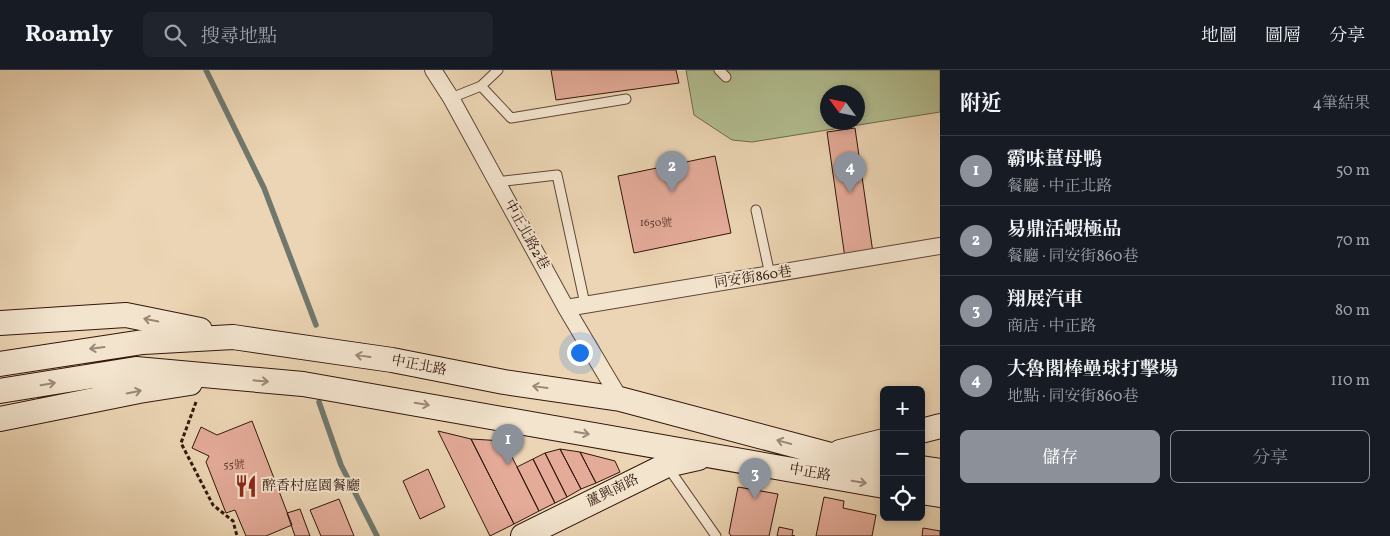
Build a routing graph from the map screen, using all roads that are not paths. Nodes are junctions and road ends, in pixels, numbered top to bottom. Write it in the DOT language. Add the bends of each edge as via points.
graph roads {
  1 [pos="433,70"];
  2 [pos="498,70"];
  3 [pos="481,86"];
  4 [pos="451,98"];
  5 [pos="626,99"];
  6 [pos="496,182"];
  7 [pos="756,210"];
  8 [pos="940,246"];
  9 [pos="770,275"];
  10 [pos="585,304"];
  11 [pos="566,308"];
  12 [pos="0,323"];
  13 [pos="233,337"];
  14 [pos="0,364"];
  15 [pos="226,377"];
  16 [pos="0,391"];
  17 [pos="620,399"];
  18 [pos="0,419"];
  19 [pos="940,426"];
  20 [pos="925,430"];
  21 [pos="880,442"];
  22 [pos="707,455"];
  23 [pos="831,455"];
  24 [pos="880,461"];
  25 [pos="667,466"];
  26 [pos="925,469"];
  27 [pos="940,471"];
  28 [pos="880,485"];
  29 [pos="925,493"];
  30 [pos="940,495"];
  31 [pos="522,536"];
  32 [pos="716,536"];
  1 -- 4 [label="street, 中正北路2巷"];
  2 -- 3 [label="lane"];
  3 -- 4 [label="lane"];
  3 -- 5 [label="lane" via="511,118"];
  4 -- 6 [label="street, 中正北路2巷"];
  6 -- 10 [label="lane" via="557,175"];
  6 -- 11 [label="street, 中正北路2巷"];
  7 -- 9 [label="lane"];
  8 -- 9 [label="street, 同安街860巷"];
  9 -- 10 [label="street, 同安街860巷"];
  10 -- 11 [label="street, 同安街860巷"];
  11 -- 17 [label="street, 中正北路2巷"];
  13 -- 12 [label="street, one-way" via="126,315"];
  13 -- 14 [label="street, 中正北路, one-way" via="143,342"];
  17 -- 13 [label="street, 中正北路, one-way"];
  16 -- 15 [label="street, one-way" via="136,370"];
  18 -- 15 [label="street, one-way" via="139,390"];
  15 -- 22 [label="street, one-way" via="303,384"];
  23 -- 17 [label="street, 中正北路, one-way"];
  19 -- 20 [label="street"];
  21 -- 23 [label="street"];
  22 -- 25 [label="street, 蘆興南路"];
  22 -- 28 [label="street, 中正路, one-way"];
  23 -- 24 [label="street, 中正路"];
  25 -- 31 [label="street, 蘆興南路"];
  25 -- 32 [label="lane"];
  26 -- 27 [label="street"];
  29 -- 30 [label="street"];
}
